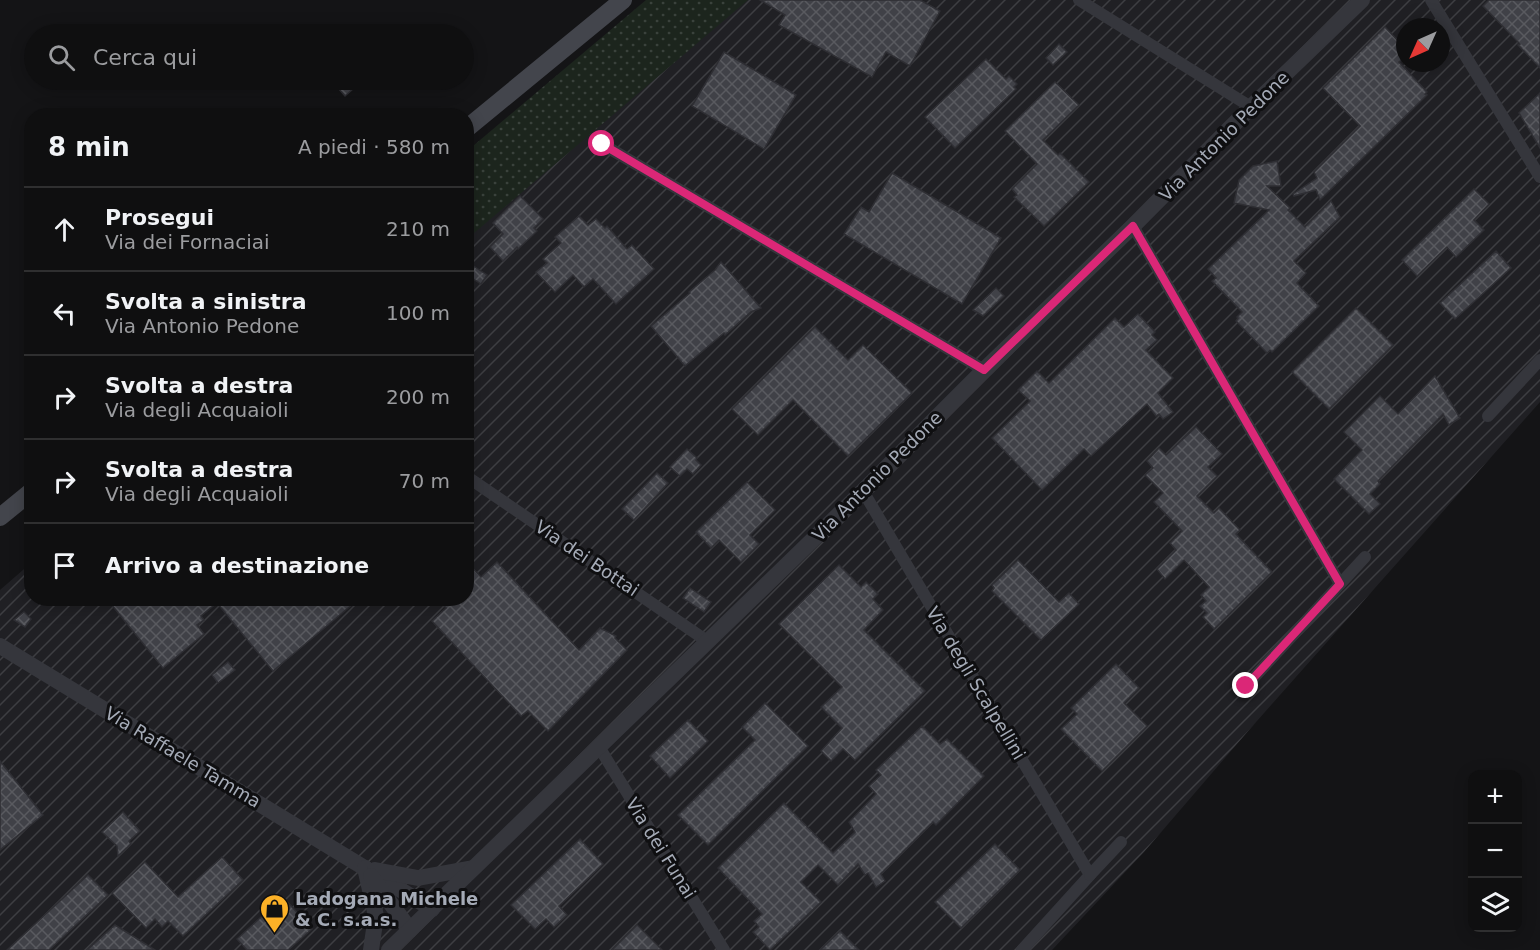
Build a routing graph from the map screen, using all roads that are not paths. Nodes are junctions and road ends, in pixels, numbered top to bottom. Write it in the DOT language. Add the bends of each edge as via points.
graph roads {
  1 [pos="623,0"];
  2 [pos="1079,0"];
  3 [pos="1362,0"];
  4 [pos="1431,0"];
  5 [pos="1251,107"];
  6 [pos="474,122"];
  7 [pos="602,144"];
  8 [pos="1540,177"];
  9 [pos="1133,226"];
  10 [pos="1540,360"];
  11 [pos="984,370"];
  12 [pos="1488,416"];
  13 [pos="474,481"];
  14 [pos="863,491"];
  15 [pos="24,498"];
  16 [pos="0,517"];
  17 [pos="1365,557"];
  18 [pos="1340,584"];
  19 [pos="707,641"];
  20 [pos="0,646"];
  21 [pos="1246,686"];
  22 [pos="599,747"];
  23 [pos="1121,842"];
  24 [pos="365,868"];
  25 [pos="473,868"];
  26 [pos="1090,875"];
  27 [pos="432,909"];
  28 [pos="410,930"];
  29 [pos="371,950"];
  30 [pos="389,950"];
  31 [pos="724,950"];
  32 [pos="1022,950"];
  1 -- 6 [label="main road"];
  2 -- 5 [label="street"];
  3 -- 5 [label="street, Via Antonio Pedone"];
  4 -- 8 [label="street"];
  5 -- 9 [label="street, Via Antonio Pedone"];
  7 -- 11 [label="street"];
  9 -- 11 [label="street, Via Antonio Pedone"];
  9 -- 18 [label="street"];
  10 -- 12 [label="street"];
  11 -- 14 [label="street, Via Antonio Pedone"];
  13 -- 19 [label="street, Via dei Bottai"];
  14 -- 19 [label="street, Via Antonio Pedone"];
  14 -- 26 [label="street, Via degli Scalpellini"];
  15 -- 16 [label="main road"];
  17 -- 18 [label="street"];
  18 -- 21 [label="street"];
  19 -- 22 [label="street, Via Antonio Pedone"];
  20 -- 24 [label="street, Via Raffaele Tamma"];
  22 -- 25 [label="street, Via Antonio Pedone"];
  22 -- 31 [label="street, Via dei Funai"];
  23 -- 26 [label="street"];
  24 -- 25 [label="street" via="418,878"];
  24 -- 27 [label="street, Via Raffaele Tamma"];
  24 -- 28 [label="street"];
  24 -- 29 [label="street" via="376,916"];
  25 -- 27 [label="street, Via Antonio Pedone"];
  26 -- 32 [label="street"];
  27 -- 28 [label="street, Via Antonio Pedone"];
  28 -- 30 [label="street, Via Antonio Pedone"];
}
